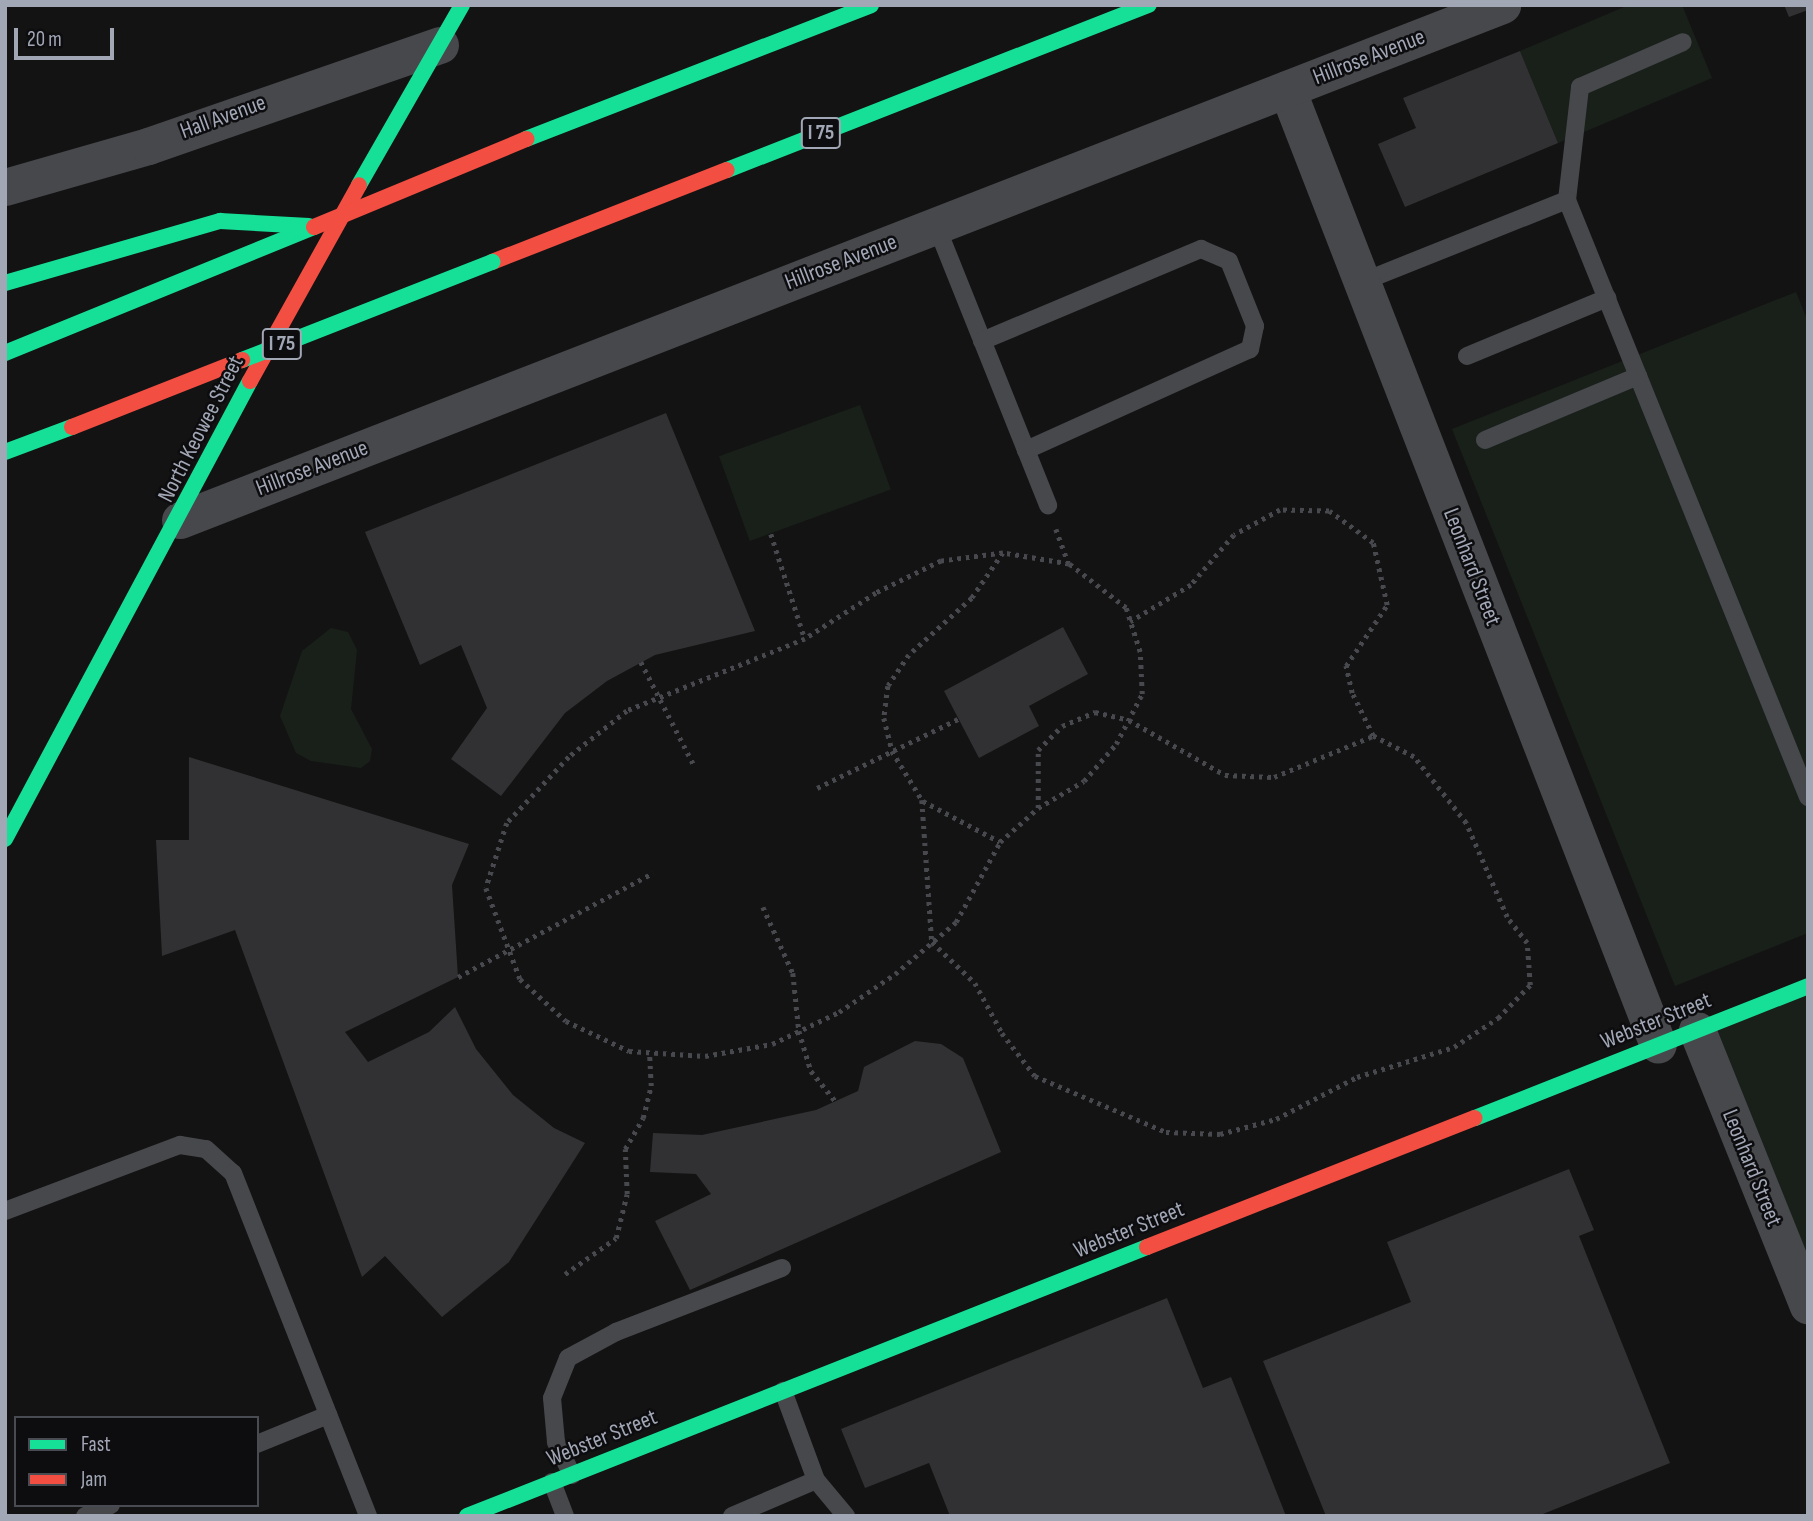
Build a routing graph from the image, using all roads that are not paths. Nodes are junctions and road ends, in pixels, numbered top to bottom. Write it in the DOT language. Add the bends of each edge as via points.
graph roads {
  1 [pos="462,5"];
  2 [pos="871,5"];
  3 [pos="1149,5"];
  4 [pos="1502,5"];
  5 [pos="1683,42"];
  6 [pos="440,44"];
  7 [pos="1287,89"];
  8 [pos="5,187"];
  9 [pos="1567,200"];
  10 [pos="936,225"];
  11 [pos="314,227"];
  12 [pos="1362,282"];
  13 [pos="5,283"];
  14 [pos="1607,298"];
  15 [pos="982,341"];
  16 [pos="5,353"];
  17 [pos="1467,356"];
  18 [pos="1638,376"];
  19 [pos="1485,440"];
  20 [pos="1026,450"];
  21 [pos="5,452"];
  22 [pos="1048,505"];
  23 [pos="180,520"];
  24 [pos="1808,797"];
  25 [pos="6,835"];
  26 [pos="1808,986"];
  27 [pos="1696,1030"];
  28 [pos="1658,1045"];
  29 [pos="5,1211"];
  30 [pos="782,1268"];
  31 [pos="1808,1307"];
  32 [pos="783,1391"];
  33 [pos="328,1415"];
  34 [pos="259,1443"];
  35 [pos="572,1475"];
  36 [pos="816,1480"];
  37 [pos="552,1482"];
  38 [pos="106,1507"];
  39 [pos="85,1516"];
  40 [pos="368,1516"];
  41 [pos="467,1516"];
  42 [pos="565,1516"];
  43 [pos="732,1516"];
  44 [pos="846,1516"];
  1 -- 6 [label="main road, North Keowee Street"];
  2 -- 11 [label="main road, bridge"];
  3 -- 21 [label="main road, I 75, bridge"];
  4 -- 7 [label="street, Hillrose Avenue"];
  5 -- 9 [label="lane" via="1580,87"];
  6 -- 8 [label="street, Hall Avenue" via="148,146"];
  6 -- 23 [label="main road, North Keowee Street" via="296,295"];
  7 -- 10 [label="street, Hillrose Avenue"];
  7 -- 12 [label="street, Leonhard Street"];
  9 -- 12 [label="lane"];
  9 -- 14 [label="lane"];
  10 -- 15 [label="lane"];
  10 -- 23 [label="street, Hillrose Avenue"];
  11 -- 13 [label="main road" via="220,220"];
  11 -- 16 [label="main road"];
  12 -- 28 [label="street, Leonhard Street"];
  14 -- 17 [label="lane"];
  14 -- 18 [label="lane"];
  15 -- 20 [label="lane"];
  15 -- 20 [label="lane" via="1201,249 1229,261 1255,326 1250,349"];
  18 -- 19 [label="lane"];
  18 -- 24 [label="lane"];
  20 -- 22 [label="lane"];
  23 -- 25 [label="main road, North Keowee Street"];
  26 -- 27 [label="main road, Webster Street"];
  27 -- 28 [label="main road, Webster Street"];
  27 -- 31 [label="street, Leonhard Street"];
  28 -- 32 [label="main road, Webster Street"];
  29 -- 33 [label="lane" via="180,1145 206,1149 233,1173"];
  30 -- 35 [label="lane" via="616,1332 568,1358 552,1398 556,1442"];
  32 -- 35 [label="main road, Webster Street"];
  32 -- 36 [label="lane"];
  33 -- 34 [label="lane"];
  33 -- 40 [label="lane"];
  35 -- 37 [label="main road, Webster Street"];
  36 -- 43 [label="lane"];
  36 -- 44 [label="lane"];
  37 -- 41 [label="main road, Webster Street"];
  37 -- 42 [label="lane"];
  38 -- 39 [label="lane"];
}
